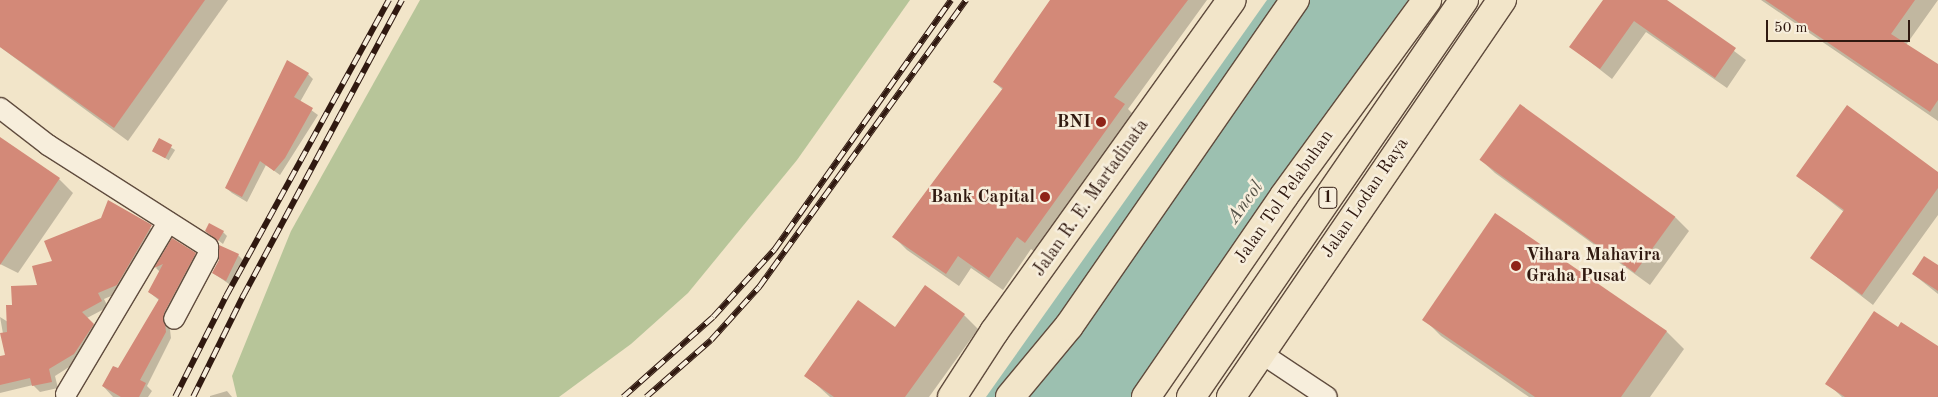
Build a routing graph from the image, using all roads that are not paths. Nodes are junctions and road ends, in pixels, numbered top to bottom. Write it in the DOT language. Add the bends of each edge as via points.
graph roads {
  1 [pos="1232,0"];
  2 [pos="1295,0"];
  3 [pos="1427,0"];
  4 [pos="1464,0"];
  5 [pos="1502,6"];
  6 [pos="0,108"];
  7 [pos="168,222"];
  8 [pos="174,319"];
  9 [pos="1261,353"];
  10 [pos="954,392"];
  11 [pos="66,394"];
  12 [pos="1010,397"];
  13 [pos="1146,397"];
  14 [pos="1191,397"];
  15 [pos="1231,397"];
  16 [pos="1327,397"];
  1 -- 10 [label="highway, Jalan R. E. Martadinata"];
  2 -- 12 [label="highway" via="1069,326"];
  3 -- 13 [label="highway, Jalan Tol Pelabuhan / 1" via="1284,196"];
  4 -- 14 [label="highway, Jalan Tol Pelabuhan / 1"];
  5 -- 9 [label="highway, Jalan Lodan Raya / 1" via="1453,71"];
  6 -- 7 [label="street" via="48,145"];
  7 -- 8 [label="street" via="210,251"];
  7 -- 11 [label="street"];
  9 -- 15 [label="highway, Jalan Lodan Raya / 1"];
  9 -- 16 [label="street"];
}
